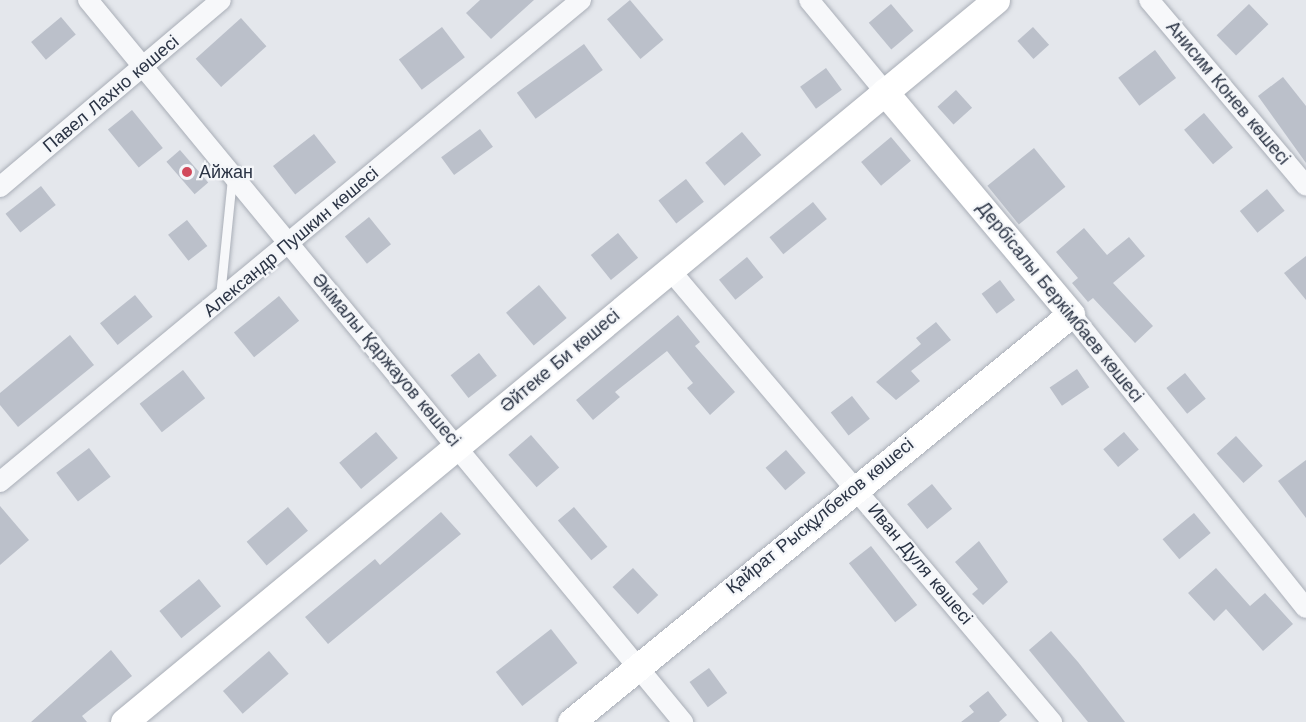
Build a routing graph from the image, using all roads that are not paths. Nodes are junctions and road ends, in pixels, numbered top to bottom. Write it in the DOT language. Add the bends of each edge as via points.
graph roads {
  1 [pos="88,0"];
  2 [pos="221,0"];
  3 [pos="581,0"];
  4 [pos="808,0"];
  5 [pos="996,0"];
  6 [pos="1149,0"];
  7 [pos="142,70"];
  8 [pos="885,92"];
  9 [pos="232,176"];
  10 [pos="1306,186"];
  11 [pos="0,187"];
  12 [pos="289,244"];
  13 [pos="670,270"];
  14 [pos="219,301"];
  15 [pos="1071,314"];
  16 [pos="458,446"];
  17 [pos="0,482"];
  18 [pos="856,486"];
  19 [pos="1306,608"];
  20 [pos="638,666"];
  21 [pos="124,722"];
  22 [pos="571,722"];
  23 [pos="683,722"];
  24 [pos="1052,722"];
  1 -- 7 [label="street, Әкімалы Қаржауов көшесі"];
  2 -- 7 [label="street, Павел Лахно көшесі"];
  3 -- 12 [label="street, Александр Пушкин көшесі"];
  4 -- 8 [label="street, Дербісалы Беркімбаев көшесі"];
  5 -- 8 [label="main road, Әйтеке Би көшесі"];
  6 -- 10 [label="street, Анисим Конев көшесі"];
  7 -- 9 [label="street, Әкімалы Қаржауов көшесі"];
  7 -- 11 [label="street, Павел Лахно көшесі"];
  8 -- 13 [label="main road, Әйтеке Би көшесі"];
  8 -- 15 [label="main road, Дербісалы Беркімбаев көшесі"];
  9 -- 12 [label="street, Әкімалы Қаржауов көшесі"];
  9 -- 14 [label="lane"];
  12 -- 14 [label="street, Александр Пушкин көшесі"];
  12 -- 16 [label="street, Әкімалы Қаржауов көшесі"];
  13 -- 16 [label="main road, Әйтеке Би көшесі"];
  13 -- 18 [label="street, Иван Дуля көшесі"];
  14 -- 17 [label="street, Александр Пушкин көшесі"];
  15 -- 18 [label="main road, Қайрат Рысқұлбеков көшесі"];
  15 -- 19 [label="street, Дербісалы Беркімбаев көшесі"];
  16 -- 20 [label="street, Әкімалы Қаржауов көшесі"];
  16 -- 21 [label="main road, Әйтеке Би көшесі"];
  18 -- 20 [label="main road, Қайрат Рысқұлбеков көшесі"];
  18 -- 24 [label="street, Иван Дуля көшесі"];
  20 -- 22 [label="main road, Қайрат Рысқұлбеков көшесі"];
  20 -- 23 [label="street, Әкімалы Қаржауов көшесі"];
}
